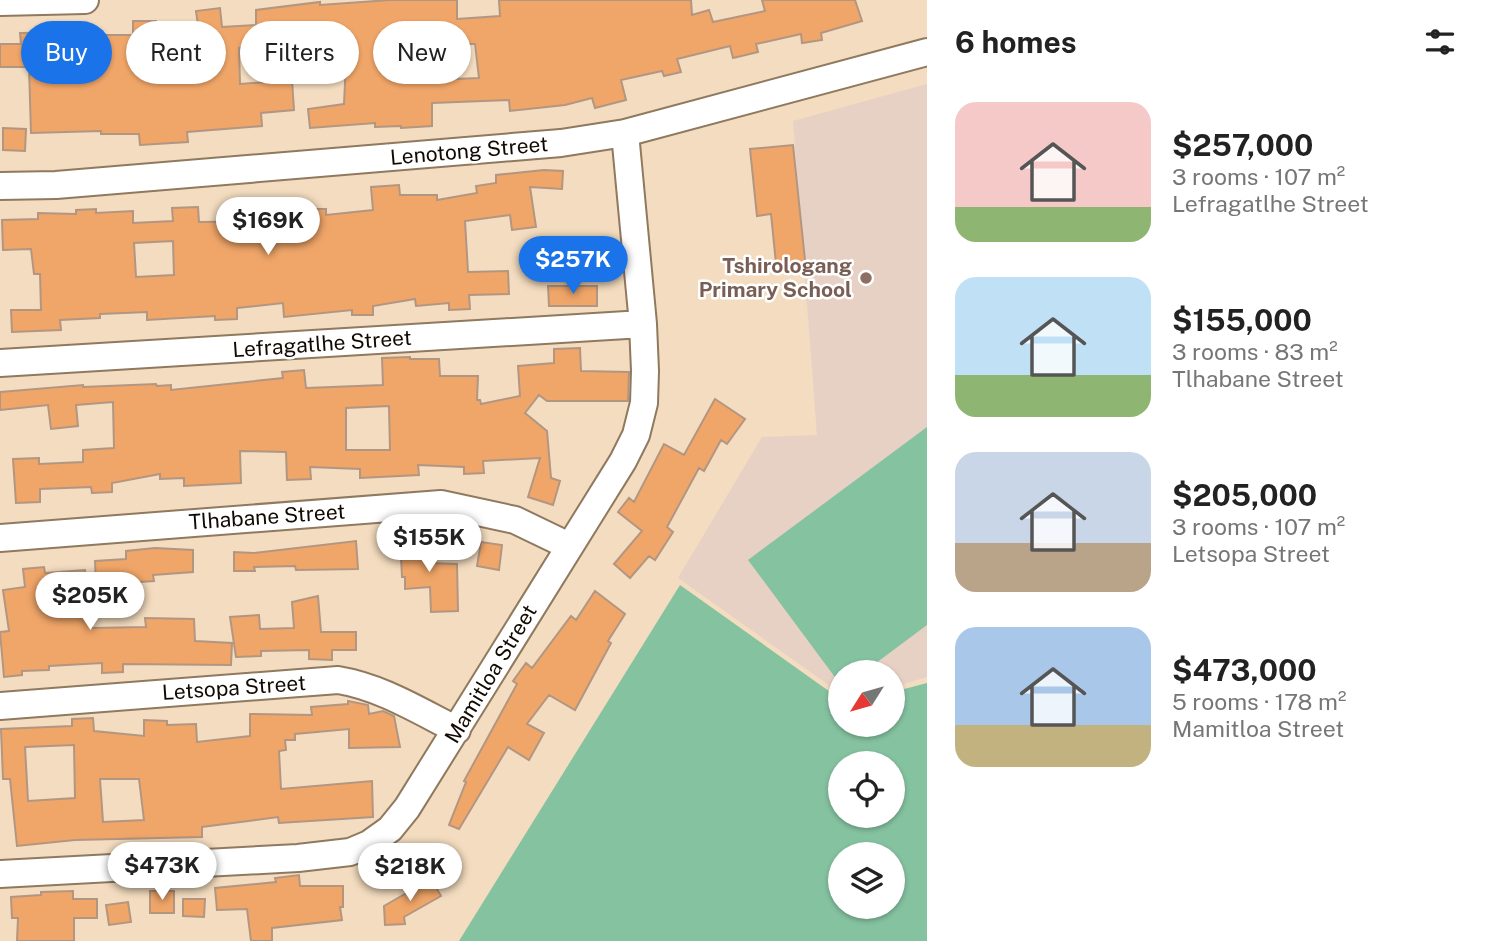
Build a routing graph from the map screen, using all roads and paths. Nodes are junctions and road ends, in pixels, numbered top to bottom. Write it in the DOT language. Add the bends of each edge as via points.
graph roads {
  1 [pos="79,0"];
  2 [pos="85,0"];
  3 [pos="0,2"];
  4 [pos="927,52"];
  5 [pos="625,133"];
  6 [pos="0,186"];
  7 [pos="643,324"];
  8 [pos="0,363"];
  9 [pos="0,537"];
  10 [pos="569,546"];
  11 [pos="0,706"];
  12 [pos="457,730"];
  13 [pos="0,874"];
  1 -- 2 [label="street"];
  1 -- 3 [label="street"];
  4 -- 5 [label="street, Lenotong Street"];
  5 -- 6 [label="street, Lenotong Street" via="470,152"];
  5 -- 7 [label="street, Mamitloa Street"];
  7 -- 8 [label="street, Lefragatlhe Street"];
  7 -- 10 [label="street, Mamitloa Street" via="644,403 636,435"];
  9 -- 10 [label="street, Tlhabane Street" via="441,504 515,520"];
  10 -- 12 [label="street, Mamitloa Street"];
  11 -- 12 [label="street, Letsopa Street" via="338,680 362,684"];
  12 -- 13 [label="street, Mamitloa Street" via="390,829 350,852"];
}
